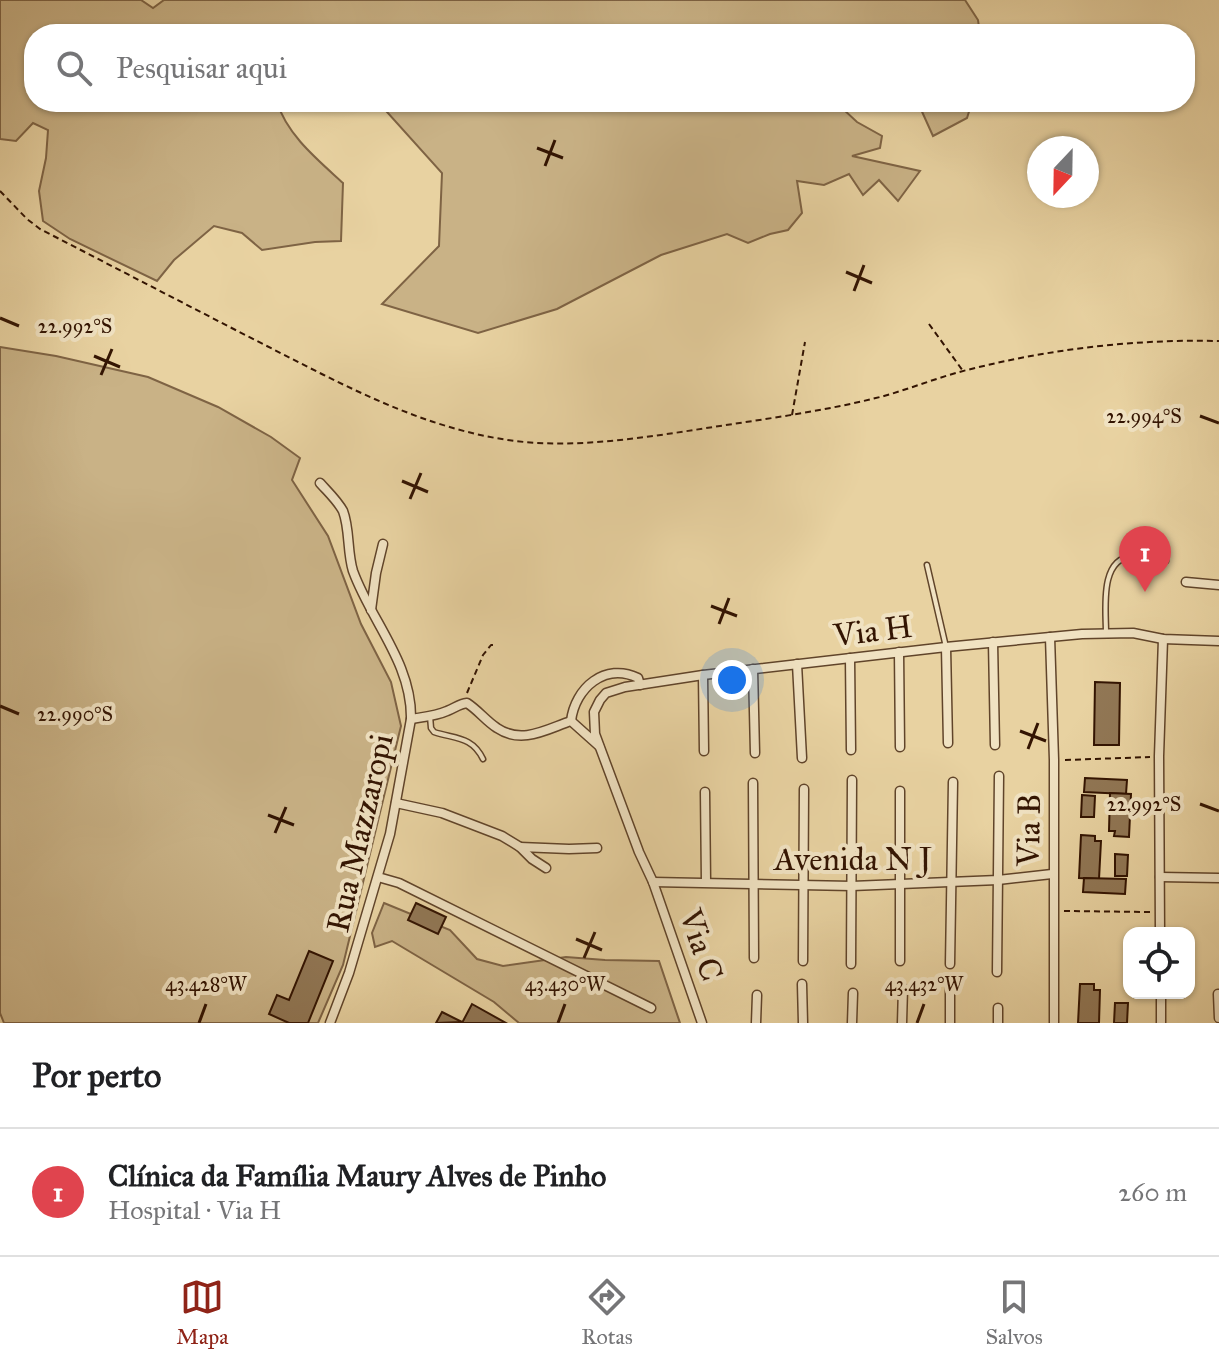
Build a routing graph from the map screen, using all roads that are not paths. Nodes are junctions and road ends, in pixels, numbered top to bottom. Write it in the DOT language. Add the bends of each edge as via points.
graph roads {
  1 [pos="320,483"];
  2 [pos="383,544"];
  3 [pos="1166,561"];
  4 [pos="927,565"];
  5 [pos="1186,582"];
  6 [pos="1219,585"];
  7 [pos="371,612"];
  8 [pos="1106,633"];
  9 [pos="1050,637"];
  10 [pos="1163,639"];
  11 [pos="1219,641"];
  12 [pos="993,642"];
  13 [pos="946,647"];
  14 [pos="899,652"];
  15 [pos="850,658"];
  16 [pos="797,664"];
  17 [pos="753,669"];
  18 [pos="703,675"];
  19 [pos="640,685"];
  20 [pos="430,716"];
  21 [pos="411,719"];
  22 [pos="571,721"];
  23 [pos="948,743"];
  24 [pos="995,745"];
  25 [pos="599,747"];
  26 [pos="900,747"];
  27 [pos="851,750"];
  28 [pos="704,751"];
  29 [pos="755,753"];
  30 [pos="802,758"];
  31 [pos="483,759"];
  32 [pos="999,776"];
  33 [pos="852,780"];
  34 [pos="953,782"];
  35 [pos="753,783"];
  36 [pos="804,789"];
  37 [pos="900,791"];
  38 [pos="705,792"];
  39 [pos="396,803"];
  40 [pos="520,847"];
  41 [pos="597,848"];
  42 [pos="546,868"];
  43 [pos="1052,874"];
  44 [pos="378,877"];
  45 [pos="1160,877"];
  46 [pos="1219,878"];
  47 [pos="998,880"];
  48 [pos="653,882"];
  49 [pos="706,882"];
  50 [pos="950,882"];
  51 [pos="753,883"];
  52 [pos="901,884"];
  53 [pos="803,886"];
  54 [pos="852,886"];
  55 [pos="1160,927"];
  56 [pos="754,958"];
  57 [pos="803,961"];
  58 [pos="900,961"];
  59 [pos="851,964"];
  60 [pos="950,964"];
  61 [pos="997,972"];
  62 [pos="802,984"];
  63 [pos="903,988"];
  64 [pos="950,988"];
  65 [pos="853,993"];
  66 [pos="1218,994"];
  67 [pos="757,995"];
  68 [pos="1161,999"];
  69 [pos="651,1008"];
  70 [pos="998,1008"];
  71 [pos="1219,1018"];
  72 [pos="330,1023"];
  73 [pos="702,1023"];
  74 [pos="756,1023"];
  75 [pos="803,1023"];
  76 [pos="852,1023"];
  77 [pos="902,1023"];
  78 [pos="950,1023"];
  79 [pos="998,1023"];
  80 [pos="1054,1023"];
  81 [pos="1161,1023"];
  1 -- 7 [label="street, Rua Mazzaropi" via="345,516 349,558"];
  2 -- 7 [label="street"];
  3 -- 8 [label="lane" via="1132,556 1109,572"];
  4 -- 13 [label="lane"];
  5 -- 6 [label="street"];
  7 -- 21 [label="street, Rua Mazzaropi" via="405,679"];
  8 -- 9 [label="street, Via H"];
  8 -- 10 [label="street, Via H"];
  9 -- 12 [label="street, Via H"];
  9 -- 43 [label="street, Via B"];
  10 -- 11 [label="street, Via H"];
  10 -- 45 [label="street"];
  12 -- 13 [label="street, Via H"];
  12 -- 24 [label="street"];
  13 -- 14 [label="street, Via H"];
  13 -- 23 [label="street"];
  14 -- 15 [label="street, Via H"];
  14 -- 26 [label="street"];
  15 -- 16 [label="street, Via H"];
  15 -- 27 [label="street"];
  16 -- 17 [label="street, Via H"];
  16 -- 30 [label="street"];
  17 -- 18 [label="street, Via H"];
  17 -- 29 [label="street"];
  18 -- 19 [label="street, Via H"];
  18 -- 28 [label="street"];
  19 -- 22 [label="street" via="629,673 601,676 576,700"];
  19 -- 25 [label="street, Via H" via="606,693 596,707 593,723"];
  20 -- 21 [label="street"];
  20 -- 22 [label="street" via="467,703 495,726 525,736"];
  20 -- 31 [label="lane" via="434,732 471,742"];
  21 -- 39 [label="street, Rua Mazzaropi"];
  22 -- 25 [label="street"];
  25 -- 48 [label="street, Via C"];
  32 -- 47 [label="street"];
  33 -- 54 [label="street"];
  34 -- 50 [label="street"];
  35 -- 51 [label="street"];
  36 -- 53 [label="street"];
  37 -- 52 [label="street"];
  38 -- 49 [label="street"];
  39 -- 40 [label="street" via="473,824"];
  39 -- 44 [label="street, Rua Mazzaropi"];
  40 -- 41 [label="street"];
  40 -- 42 [label="street"];
  43 -- 47 [label="street, Avenida N J"];
  43 -- 80 [label="street, Via B"];
  44 -- 69 [label="street"];
  44 -- 72 [label="street, Rua Mazzaropi"];
  45 -- 46 [label="street"];
  45 -- 55 [label="street"];
  47 -- 50 [label="street, Avenida N J"];
  47 -- 61 [label="street"];
  48 -- 49 [label="street, Avenida N J"];
  48 -- 73 [label="street, Via C"];
  49 -- 51 [label="street, Avenida N J"];
  50 -- 52 [label="street, Avenida N J"];
  50 -- 60 [label="street"];
  51 -- 53 [label="street, Avenida N J"];
  51 -- 56 [label="street"];
  52 -- 54 [label="street, Avenida N J"];
  52 -- 58 [label="street"];
  53 -- 54 [label="street, Avenida N J"];
  53 -- 57 [label="street"];
  54 -- 59 [label="street"];
  62 -- 75 [label="street"];
  63 -- 77 [label="street"];
  64 -- 78 [label="street"];
  65 -- 76 [label="street"];
  66 -- 71 [label="street"];
  67 -- 74 [label="street"];
  68 -- 81 [label="street"];
  70 -- 79 [label="street"];
}
